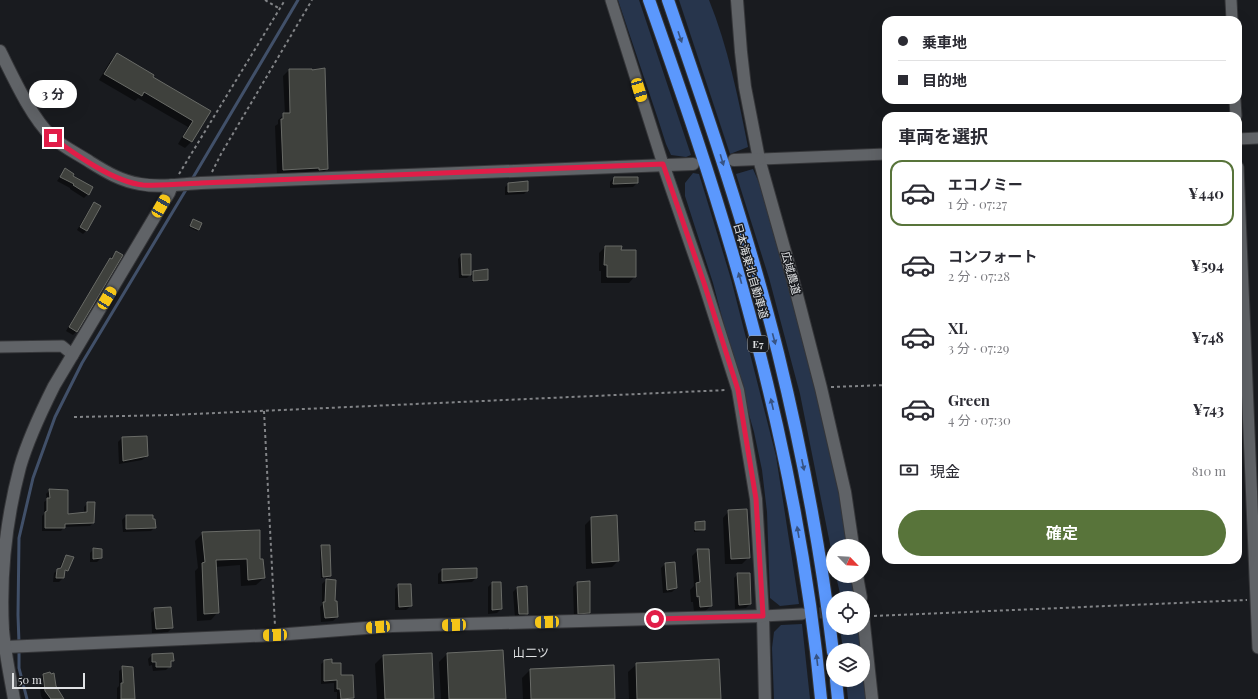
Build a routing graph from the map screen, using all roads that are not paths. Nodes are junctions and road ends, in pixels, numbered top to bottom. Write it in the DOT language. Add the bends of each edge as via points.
graph roads {
  1 [pos="610,0"];
  2 [pos="650,0"];
  3 [pos="668,0"];
  4 [pos="737,0"];
  5 [pos="1231,0"];
  6 [pos="1232,16"];
  7 [pos="0,51"];
  8 [pos="1258,138"];
  9 [pos="1242,139"];
  10 [pos="882,154"];
  11 [pos="759,159"];
  12 [pos="734,160"];
  13 [pos="663,164"];
  14 [pos="693,164"];
  15 [pos="177,185"];
  16 [pos="1242,263"];
  17 [pos="0,347"];
  18 [pos="72,355"];
  19 [pos="852,539"];
  20 [pos="802,614"];
  21 [pos="763,616"];
  22 [pos="865,635"];
  23 [pos="832,643"];
  24 [pos="7,646"];
  25 [pos="1258,648"];
  26 [pos="837,687"];
  27 [pos="14,699"];
  28 [pos="765,699"];
  29 [pos="821,699"];
  30 [pos="838,699"];
  31 [pos="872,699"];
  1 -- 13 [label="street"];
  29 -- 2 [label="highway, 日本海東北自動車道 / E7, one-way" via="810,606 789,480 761,355 702,155"];
  3 -- 23 [label="highway, 日本海東北自動車道 / E7, one-way" via="719,150 778,351 806,479"];
  4 -- 11 [label="street, 広域農道" via="745,87"];
  5 -- 6 [label="street"];
  7 -- 15 [label="street" via="39,122 53,138 127,182 142,185"];
  8 -- 9 [label="street"];
  10 -- 11 [label="street"];
  11 -- 12 [label="street"];
  11 -- 19 [label="street, 広域農道" via="821,388 845,492"];
  13 -- 14 [label="street"];
  13 -- 15 [label="street"];
  13 -- 21 [label="street" via="738,390 756,499"];
  15 -- 18 [label="street" via="165,200"];
  16 -- 25 [label="street"];
  17 -- 18 [label="street" via="62,346"];
  18 -- 24 [label="street" via="38,419 17,480 2,565 3,629"];
  20 -- 21 [label="street"];
  21 -- 24 [label="street" via="392,626 275,635"];
  21 -- 28 [label="street"];
  22 -- 31 [label="street"];
  24 -- 27 [label="street"];
  26 -- 30 [label="highway"];
}
